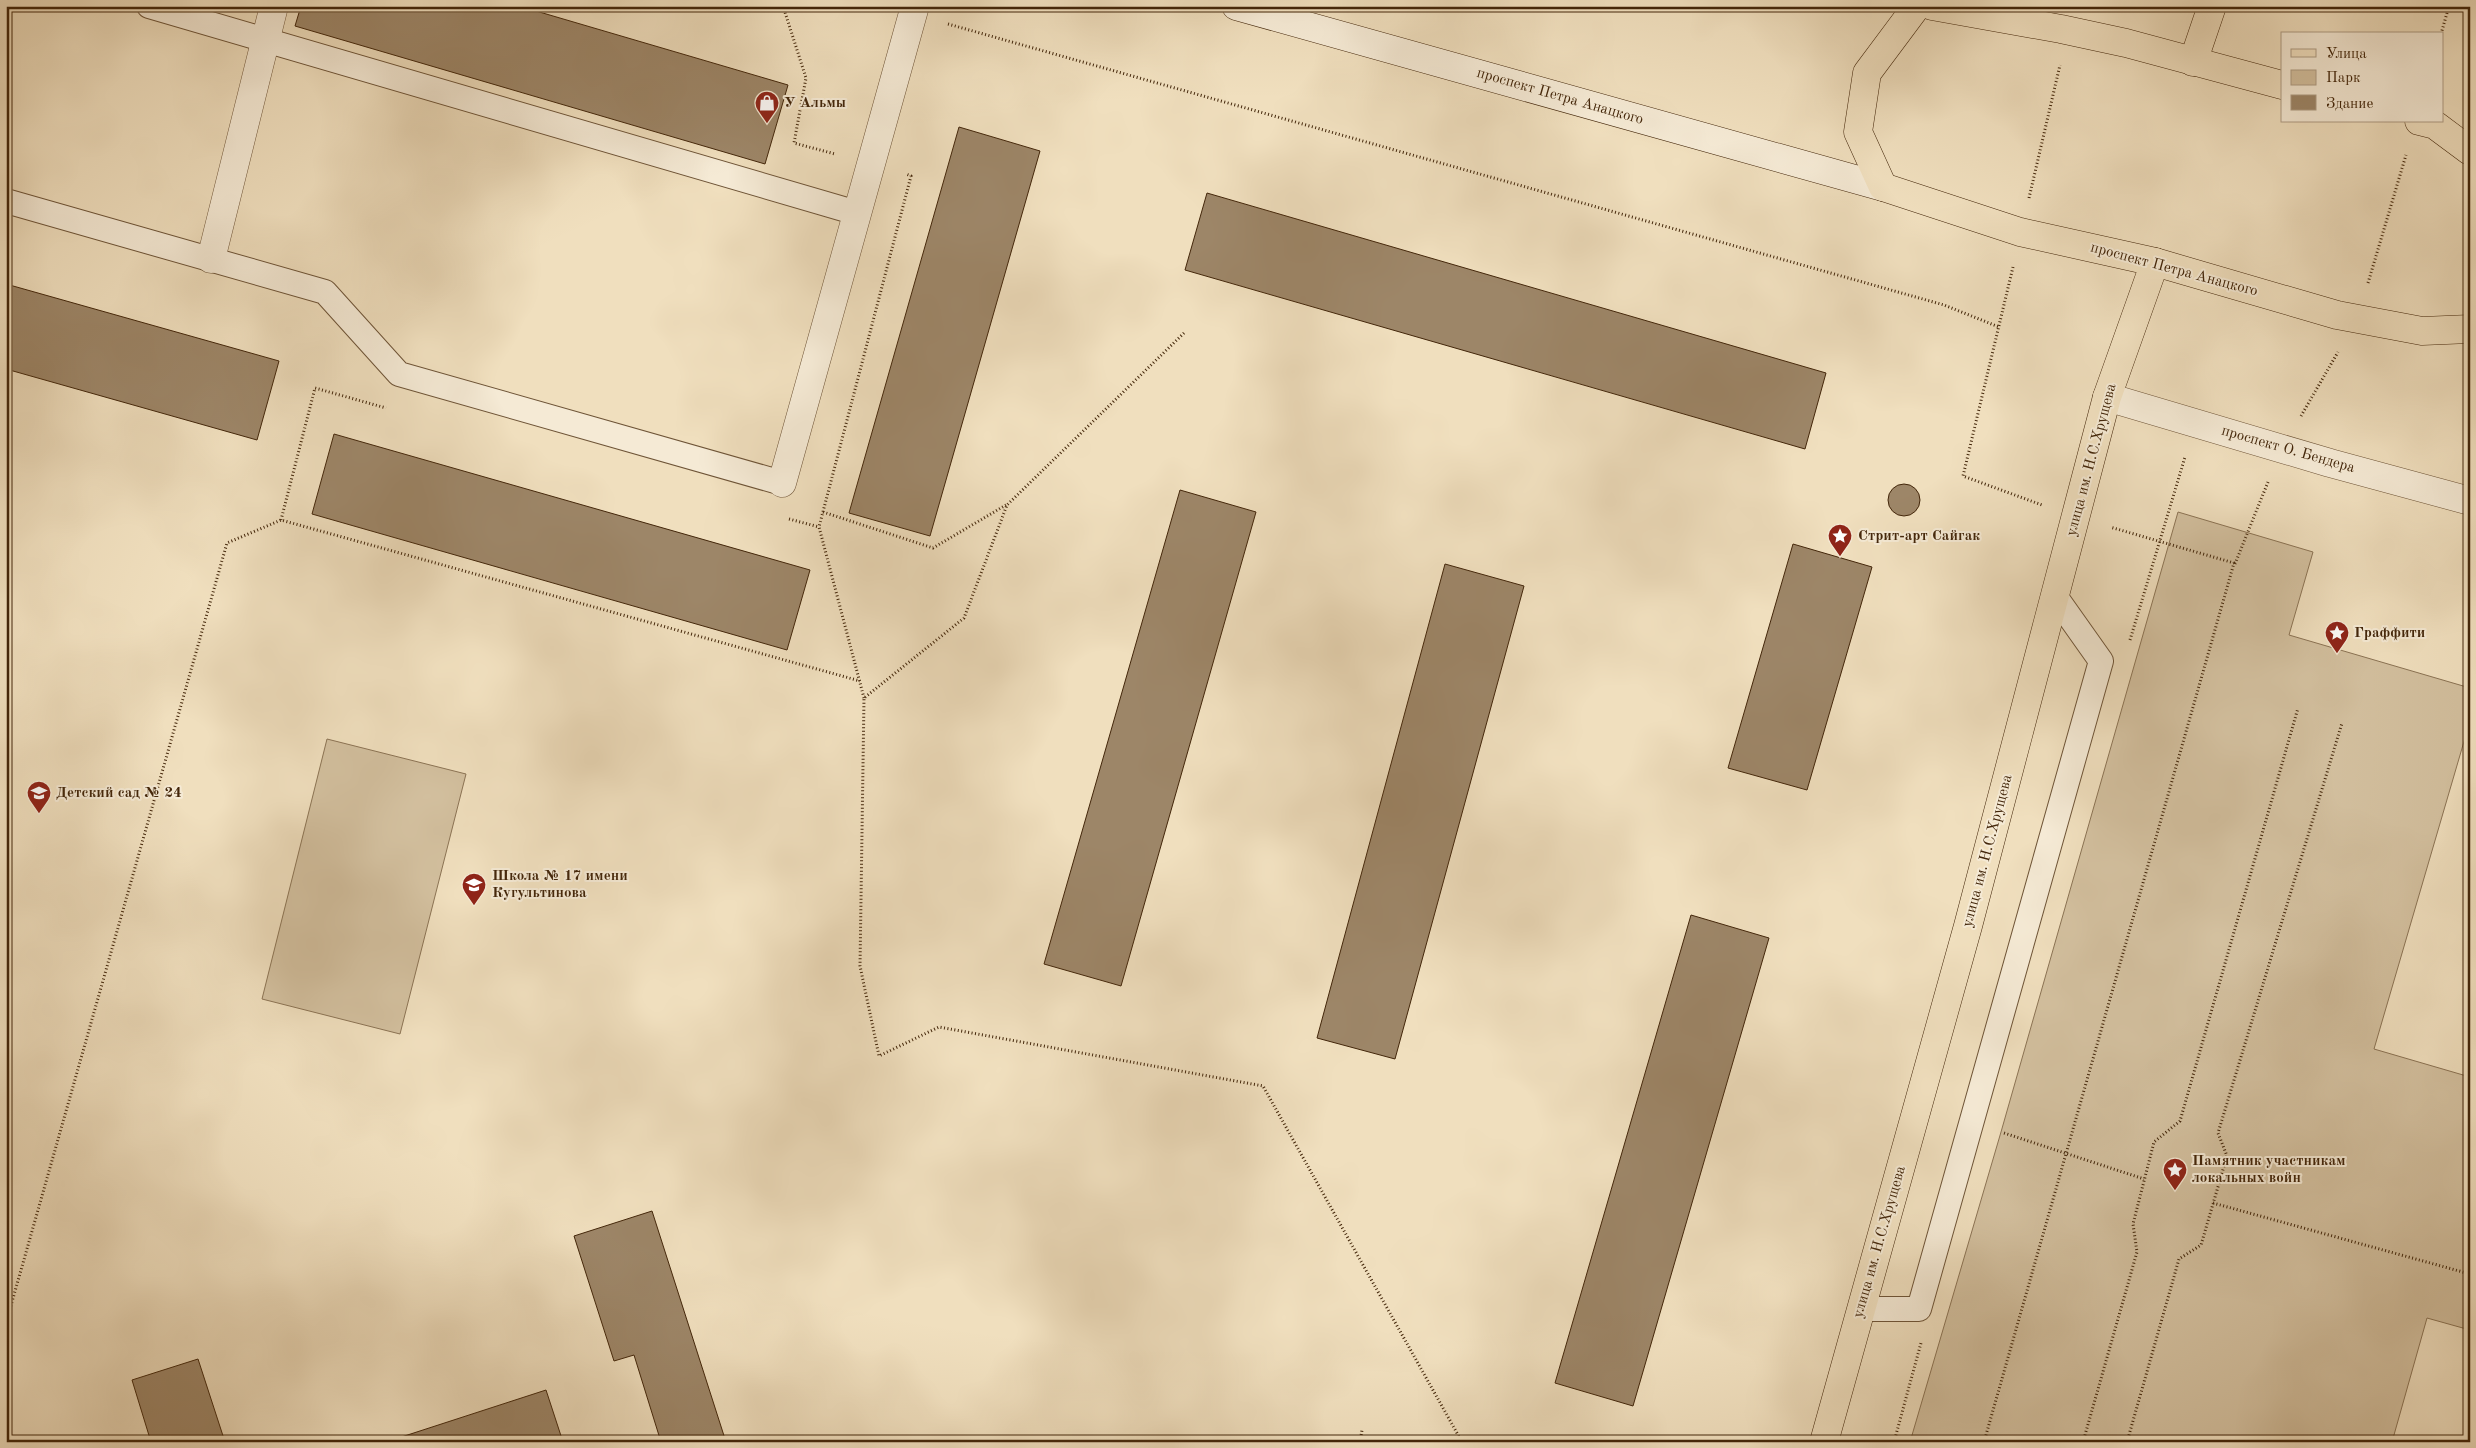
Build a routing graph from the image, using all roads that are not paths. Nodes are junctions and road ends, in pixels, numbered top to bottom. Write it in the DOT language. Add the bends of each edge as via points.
graph roads {
  1 [pos="148,6"];
  2 [pos="274,6"];
  3 [pos="1236,6"];
  4 [pos="1917,6"];
  5 [pos="1932,6"];
  6 [pos="2212,6"];
  7 [pos="914,10"];
  8 [pos="265,40"];
  9 [pos="2193,62"];
  10 [pos="2281,85"];
  11 [pos="2423,122"];
  12 [pos="2470,151"];
  13 [pos="1883,187"];
  14 [pos="6,201"];
  15 [pos="857,213"];
  16 [pos="211,259"];
  17 [pos="2155,262"];
  18 [pos="2470,329"];
  19 [pos="2108,397"];
  20 [pos="782,483"];
  21 [pos="2470,501"];
  22 [pos="2055,596"];
  23 [pos="1862,1309"];
  24 [pos="1824,1442"];
  1 -- 8 [label="lane"];
  2 -- 8 [label="street"];
  3 -- 13 [label="street, проспект Петра Анацкого"];
  4 -- 13 [label="main road" via="1867,73 1858,132"];
  5 -- 9 [label="main road" via="2061,29"];
  6 -- 9 [label="main road"];
  7 -- 15 [label="street"];
  8 -- 15 [label="lane"];
  8 -- 16 [label="street"];
  9 -- 10 [label="main road"];
  11 -- 12 [label="main road" via="2435,125"];
  13 -- 17 [label="main road, проспект Петра Анацкого" via="2020,232"];
  14 -- 16 [label="lane"];
  15 -- 20 [label="street"];
  16 -- 20 [label="lane" via="325,292 399,374"];
  17 -- 18 [label="main road, проспект Петра Анацкого" via="2337,315 2422,331"];
  17 -- 19 [label="main road, улица им. Н.С.Хрущева"];
  19 -- 21 [label="street, проспект О. Бендера"];
  19 -- 22 [label="main road, улица им. Н.С.Хрущева"];
  22 -- 23 [label="main road, улица им. Н.С.Хрущева"];
  22 -- 23 [label="lane" via="2101,661 1919,1309"];
  23 -- 24 [label="main road, улица им. Н.С.Хрущева"];
}
